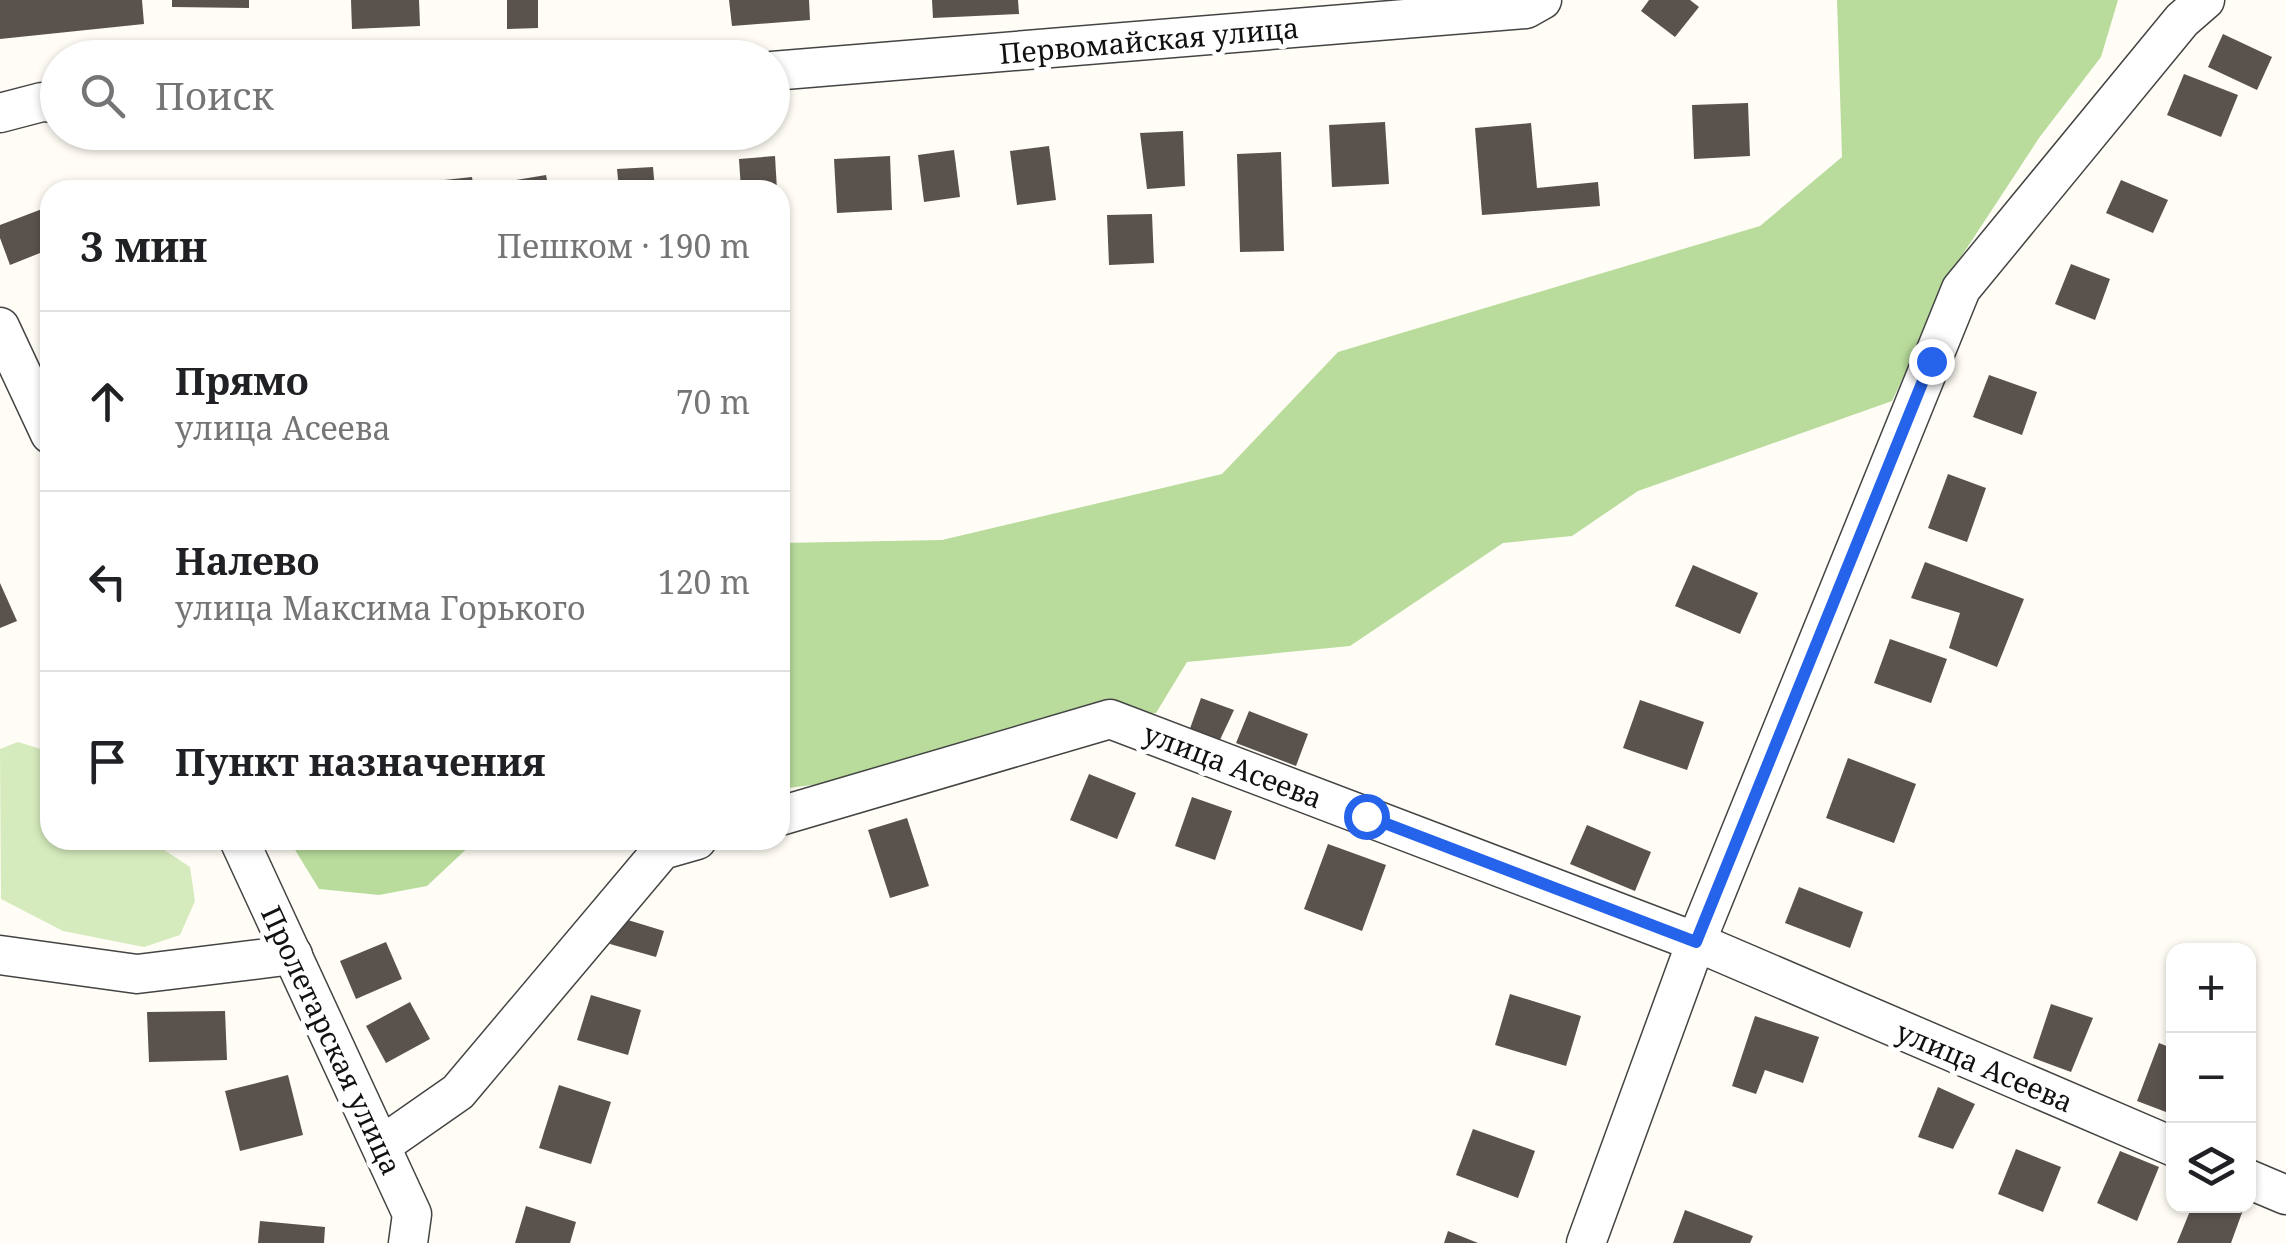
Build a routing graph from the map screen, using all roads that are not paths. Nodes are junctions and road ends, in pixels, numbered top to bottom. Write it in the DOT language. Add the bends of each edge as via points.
graph roads {
  1 [pos="2205,0"];
  2 [pos="1531,3"];
  3 [pos="790,69"];
  4 [pos="40,103"];
  5 [pos="0,113"];
  6 [pos="0,327"];
  7 [pos="40,413"];
  8 [pos="790,813"];
  9 [pos="244,850"];
  10 [pos="662,850"];
  11 [pos="1696,942"];
  12 [pos="0,955"];
  13 [pos="293,955"];
  14 [pos="2166,1144"];
  15 [pos="382,1146"];
  16 [pos="2256,1182"];
  17 [pos="2286,1195"];
  18 [pos="408,1243"];
  19 [pos="1586,1243"];
  1 -- 11 [label="street" via="1961,288"];
  2 -- 3 [label="street, Первомайская улица"];
  4 -- 5 [label="street"];
  6 -- 7 [label="street"];
  8 -- 11 [label="street, улица Асеева" via="1110,718"];
  9 -- 13 [label="street, Пролетарская улица"];
  10 -- 15 [label="street" via="458,1092"];
  11 -- 14 [label="street, улица Асеева"];
  11 -- 19 [label="street"];
  12 -- 13 [label="street" via="137,974"];
  13 -- 15 [label="street, Пролетарская улица"];
  15 -- 18 [label="street, Пролетарская улица" via="412,1214"];
  16 -- 17 [label="street"];
}
